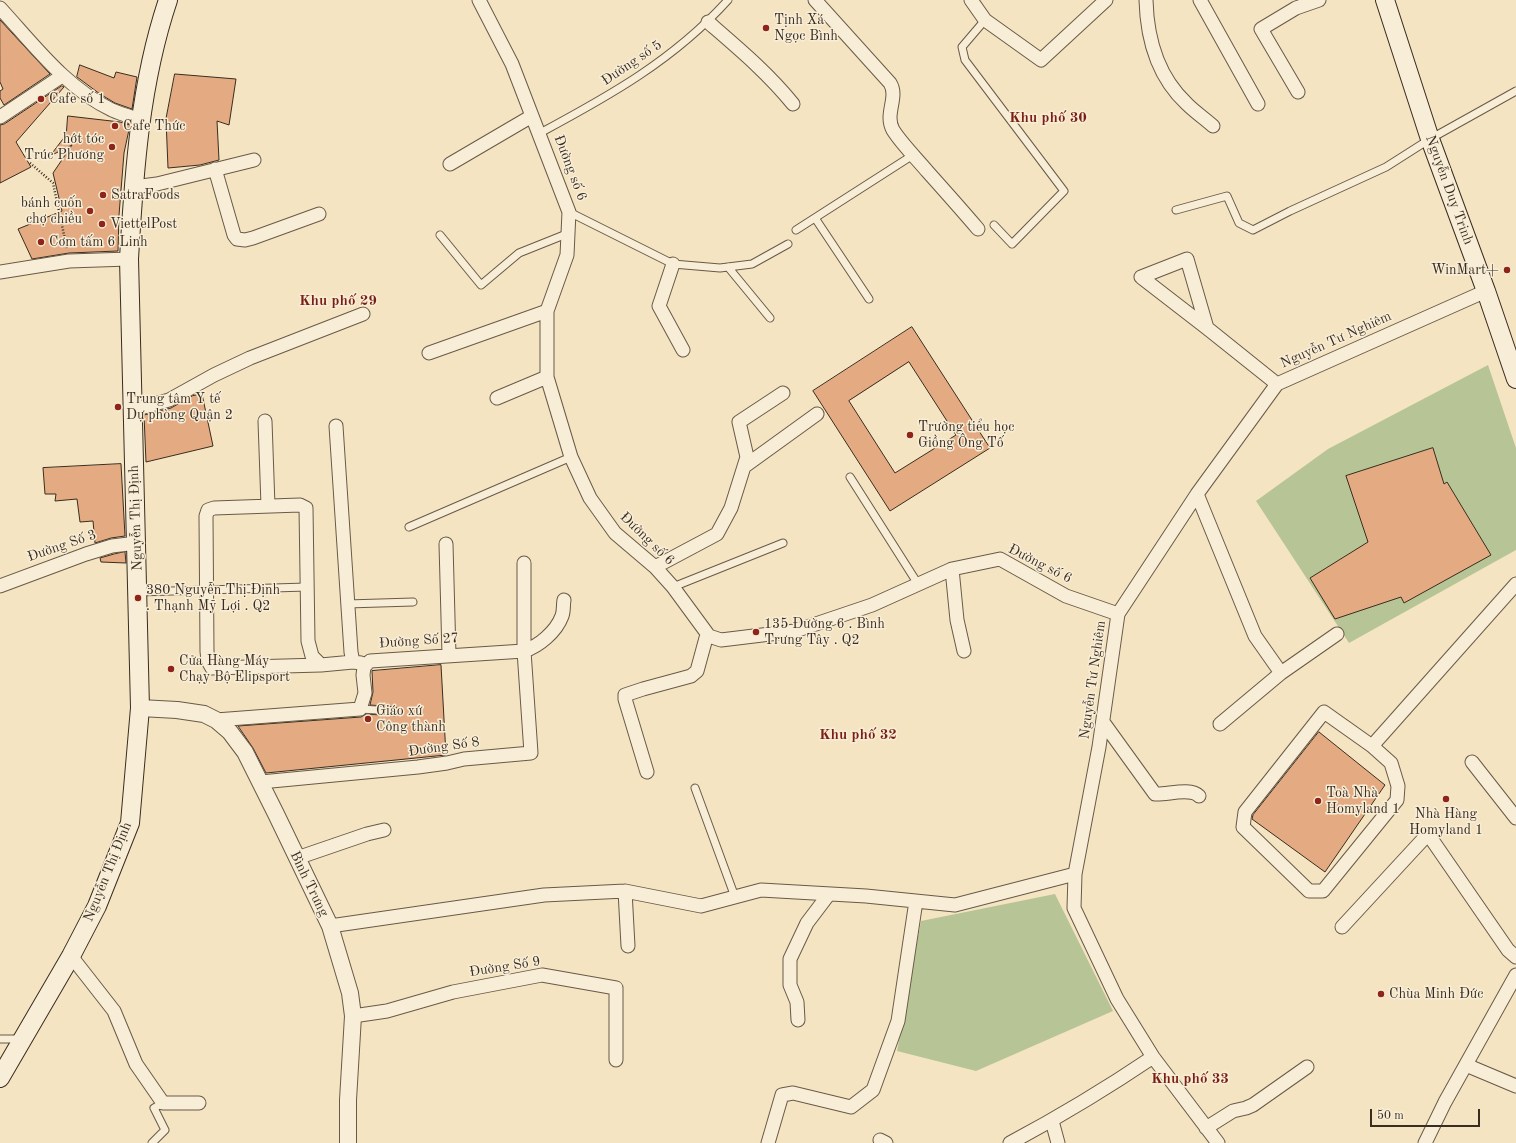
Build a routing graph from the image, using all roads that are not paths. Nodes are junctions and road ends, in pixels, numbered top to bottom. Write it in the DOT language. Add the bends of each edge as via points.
graph roads {
  1 [pos="168,0"];
  2 [pos="479,0"];
  3 [pos="728,0"];
  4 [pos="815,0"];
  5 [pos="971,0"];
  6 [pos="1106,0"];
  7 [pos="1146,0"];
  8 [pos="1200,0"];
  9 [pos="1319,0"];
  10 [pos="1385,0"];
  11 [pos="0,8"];
  12 [pos="985,20"];
  13 [pos="708,22"];
  14 [pos="62,76"];
  15 [pos="1516,91"];
  16 [pos="1298,92"];
  17 [pos="793,104"];
  18 [pos="1258,104"];
  19 [pos="532,116"];
  20 [pos="0,117"];
  21 [pos="141,120"];
  22 [pos="1213,126"];
  23 [pos="540,134"];
  24 [pos="1430,139"];
  25 [pos="913,155"];
  26 [pos="254,160"];
  27 [pos="450,164"];
  28 [pos="215,169"];
  29 [pos="134,187"];
  30 [pos="1176,210"];
  31 [pos="569,212"];
  32 [pos="319,214"];
  33 [pos="815,218"];
  34 [pos="994,225"];
  35 [pos="978,229"];
  36 [pos="796,230"];
  37 [pos="568,233"];
  38 [pos="440,235"];
  39 [pos="788,244"];
  40 [pos="129,259"];
  41 [pos="673,264"];
  42 [pos="728,267"];
  43 [pos="0,272"];
  44 [pos="1486,291"];
  45 [pos="869,299"];
  46 [pos="547,311"];
  47 [pos="363,314"];
  48 [pos="770,318"];
  49 [pos="1207,328"];
  50 [pos="683,350"];
  51 [pos="429,353"];
  52 [pos="547,377"];
  53 [pos="1516,379"];
  54 [pos="1277,384"];
  55 [pos="783,393"];
  56 [pos="497,398"];
  57 [pos="132,410"];
  58 [pos="817,414"];
  59 [pos="265,421"];
  60 [pos="336,426"];
  61 [pos="571,457"];
  62 [pos="744,466"];
  63 [pos="850,477"];
  64 [pos="1198,494"];
  65 [pos="268,506"];
  66 [pos="409,527"];
  67 [pos="137,543"];
  68 [pos="783,543"];
  69 [pos="446,544"];
  70 [pos="524,563"];
  71 [pos="655,568"];
  72 [pos="952,568"];
  73 [pos="918,584"];
  74 [pos="1516,584"];
  75 [pos="0,586"];
  76 [pos="673,587"];
  77 [pos="307,588"];
  78 [pos="207,590"];
  79 [pos="138,592"];
  80 [pos="564,600"];
  81 [pos="414,602"];
  82 [pos="347,604"];
  83 [pos="1118,614"];
  84 [pos="1337,634"];
  85 [pos="709,636"];
  86 [pos="524,651"];
  87 [pos="964,651"];
  88 [pos="449,655"];
  89 [pos="353,662"];
  90 [pos="367,664"];
  91 [pos="321,665"];
  92 [pos="1281,673"];
  93 [pos="140,708"];
  94 [pos="360,709"];
  95 [pos="394,712"];
  96 [pos="216,720"];
  97 [pos="1103,722"];
  98 [pos="1220,724"];
  99 [pos="1372,746"];
  100 [pos="1472,762"];
  101 [pos="647,772"];
  102 [pos="261,782"];
  103 [pos="695,788"];
  104 [pos="1199,796"];
  105 [pos="1516,818"];
  106 [pos="384,830"];
  107 [pos="297,858"];
  108 [pos="1075,874"];
  109 [pos="625,891"];
  110 [pos="829,894"];
  111 [pos="736,897"];
  112 [pos="916,901"];
  113 [pos="330,926"];
  114 [pos="1342,927"];
  115 [pos="628,946"];
  116 [pos="71,956"];
  117 [pos="1516,957"];
  118 [pos="1516,975"];
  119 [pos="353,1016"];
  120 [pos="798,1020"];
  121 [pos="0,1039"];
  122 [pos="22,1039"];
  123 [pos="1153,1057"];
  124 [pos="616,1060"];
  125 [pos="1466,1065"];
  126 [pos="1307,1067"];
  127 [pos="0,1078"];
  128 [pos="1516,1086"];
  129 [pos="163,1102"];
  130 [pos="199,1103"];
  131 [pos="1052,1121"];
  132 [pos="1206,1128"];
  133 [pos="152,1143"];
  134 [pos="348,1143"];
  135 [pos="768,1143"];
  136 [pos="1010,1143"];
  137 [pos="1058,1143"];
  138 [pos="1218,1143"];
  139 [pos="1424,1143"];
  1 -- 21 [label="main road, Nguyễn Thị Định" via="150,70"];
  2 -- 19 [label="street, Đường số 6" via="512,64"];
  3 -- 13 [label="lane, Đường số 5"];
  4 -- 25 [label="street" via="893,87 890,123"];
  5 -- 12 [label="street"];
  6 -- 12 [label="street" via="1041,60"];
  7 -- 22 [label="street" via="1152,46 1165,78 1186,103"];
  8 -- 18 [label="street"];
  9 -- 16 [label="street" via="1296,8 1261,29"];
  10 -- 24 [label="main road, Nguyễn Duy Trinh"];
  11 -- 14 [label="street"];
  12 -- 34 [label="lane" via="962,47 965,60 1064,191 1012,244"];
  13 -- 17 [label="street" via="746,54"];
  13 -- 23 [label="lane, Đường số 5" via="659,63 596,103"];
  14 -- 20 [label="street"];
  14 -- 21 [label="street" via="112,110"];
  15 -- 24 [label="lane"];
  19 -- 23 [label="street, Đường số 6"];
  19 -- 27 [label="street"];
  21 -- 29 [label="main road, Nguyễn Thị Định"];
  23 -- 31 [label="street, Đường số 6"];
  24 -- 30 [label="lane" via="1386,167 1253,230 1239,223 1227,196"];
  24 -- 44 [label="main road, Nguyễn Duy Trinh"];
  25 -- 33 [label="lane"];
  25 -- 35 [label="street"];
  26 -- 28 [label="street"];
  28 -- 29 [label="street" via="157,184"];
  28 -- 32 [label="street" via="237,239 253,238"];
  29 -- 40 [label="main road, Nguyễn Thị Định"];
  31 -- 37 [label="street, Đường số 6"];
  31 -- 41 [label="lane"];
  33 -- 36 [label="lane"];
  33 -- 45 [label="lane"];
  37 -- 38 [label="lane" via="519,253 481,284"];
  37 -- 46 [label="street, Đường số 6" via="567,255"];
  39 -- 42 [label="lane" via="752,264"];
  40 -- 43 [label="street" via="69,261"];
  40 -- 57 [label="main road, Nguyễn Thị Định"];
  41 -- 42 [label="lane"];
  41 -- 50 [label="street" via="659,306"];
  42 -- 48 [label="lane"];
  44 -- 53 [label="main road, Nguyễn Duy Trinh"];
  44 -- 54 [label="street, Nguyễn Tư Nghiêm"];
  46 -- 51 [label="street"];
  46 -- 52 [label="street, Đường số 6"];
  47 -- 57 [label="street" via="250,358 169,400"];
  49 -- 49 [label="street" via="1187,259 1141,277 1147,282"];
  49 -- 54 [label="street"];
  52 -- 56 [label="street"];
  52 -- 61 [label="street, Đường số 6"];
  54 -- 64 [label="street, Nguyễn Tư Nghiêm"];
  55 -- 62 [label="street" via="739,422 747,457"];
  57 -- 67 [label="main road, Nguyễn Thị Định"];
  58 -- 62 [label="street"];
  59 -- 65 [label="street"];
  60 -- 82 [label="street"];
  61 -- 66 [label="lane"];
  61 -- 71 [label="street, Đường số 6" via="590,498 615,533"];
  62 -- 71 [label="street" via="731,508 717,534"];
  63 -- 73 [label="lane"];
  64 -- 83 [label="street, Nguyễn Tư Nghiêm"];
  64 -- 92 [label="street" via="1255,636"];
  65 -- 77 [label="street" via="300,505 306,508"];
  65 -- 78 [label="street" via="208,510"];
  67 -- 75 [label="street, Đường Số 3" via="112,546 86,554"];
  67 -- 79 [label="main road, Nguyễn Thị Định"];
  68 -- 76 [label="lane"];
  69 -- 88 [label="street"];
  70 -- 86 [label="street"];
  71 -- 76 [label="street, Đường số 6"];
  72 -- 73 [label="street, Đường số 6"];
  72 -- 83 [label="street, Đường số 6" via="1000,559 1066,596"];
  72 -- 87 [label="street" via="957,620"];
  73 -- 85 [label="street, Đường số 6" via="872,605 795,631 721,640"];
  74 -- 99 [label="street"];
  76 -- 85 [label="street, Đường số 6"];
  77 -- 78 [label="lane"];
  77 -- 91 [label="street" via="308,641 312,656"];
  78 -- 79 [label="lane"];
  78 -- 91 [label="street" via="208,661 212,668"];
  79 -- 93 [label="main road, Nguyễn Thị Định"];
  80 -- 86 [label="street" via="561,618 553,631 534,648"];
  81 -- 82 [label="lane"];
  82 -- 89 [label="street"];
  83 -- 97 [label="street, Nguyễn Tư Nghiêm"];
  84 -- 92 [label="street"];
  85 -- 101 [label="street" via="693,674 625,695 624,699"];
  86 -- 88 [label="street, Đường Số 27"];
  86 -- 102 [label="street, Đường Số 8" via="531,753"];
  88 -- 90 [label="street, Đường Số 27" via="370,661"];
  89 -- 90 [label="street"];
  89 -- 91 [label="street"];
  90 -- 94 [label="street, Đường Số 27" via="363,674 365,694"];
  92 -- 98 [label="street"];
  93 -- 96 [label="street, Bình Trưng" via="204,714"];
  93 -- 116 [label="main road, Nguyễn Thị Định" via="130,823 97,906"];
  94 -- 95 [label="lane"];
  94 -- 96 [label="street"];
  96 -- 102 [label="street, Bình Trưng" via="230,732 245,752"];
  97 -- 104 [label="street" via="1155,794 1190,792"];
  97 -- 108 [label="street, Nguyễn Tư Nghiêm"];
  99 -- 99 [label="street" via="1324,712 1245,812 1243,827 1309,891 1323,890 1397,800 1398,786 1391,763"];
  100 -- 105 [label="street"];
  102 -- 107 [label="street, Bình Trưng"];
  103 -- 111 [label="lane"];
  106 -- 107 [label="street"];
  107 -- 113 [label="street, Bình Trưng"];
  108 -- 112 [label="street" via="955,906"];
  108 -- 123 [label="street, Nguyễn Tư Nghiêm" via="1074,908 1117,999"];
  109 -- 111 [label="street" via="701,906"];
  109 -- 113 [label="street" via="544,895"];
  109 -- 115 [label="street"];
  110 -- 111 [label="street" via="761,890"];
  110 -- 112 [label="street"];
  110 -- 120 [label="street" via="807,923 790,959 790,985 798,1002"];
  112 -- 135 [label="street" via="898,1021 873,1090 851,1107 793,1093 782,1095"];
  113 -- 119 [label="street, Bình Trưng" via="350,994"];
  114 -- 117 [label="street" via="1428,834 1508,950"];
  116 -- 122 [label="main road, Nguyễn Thị Định"];
  116 -- 129 [label="street" via="114,1011 136,1064"];
  118 -- 125 [label="street"];
  119 -- 124 [label="street, Đường Số 9" via="387,1011 453,992 542,975 616,988"];
  119 -- 134 [label="street, Bình Trưng"];
  121 -- 122 [label="lane"];
  122 -- 127 [label="main road, Nguyễn Thị Định"];
  123 -- 131 [label="street"];
  123 -- 132 [label="street, Nguyễn Tư Nghiêm"];
  125 -- 128 [label="street"];
  125 -- 139 [label="street"];
  126 -- 132 [label="street" via="1253,1105 1233,1110"];
  129 -- 130 [label="street"];
  129 -- 133 [label="lane" via="154,1108 165,1130"];
  131 -- 136 [label="street"];
  131 -- 137 [label="street"];
  132 -- 138 [label="street, Nguyễn Tư Nghiêm"];
}
